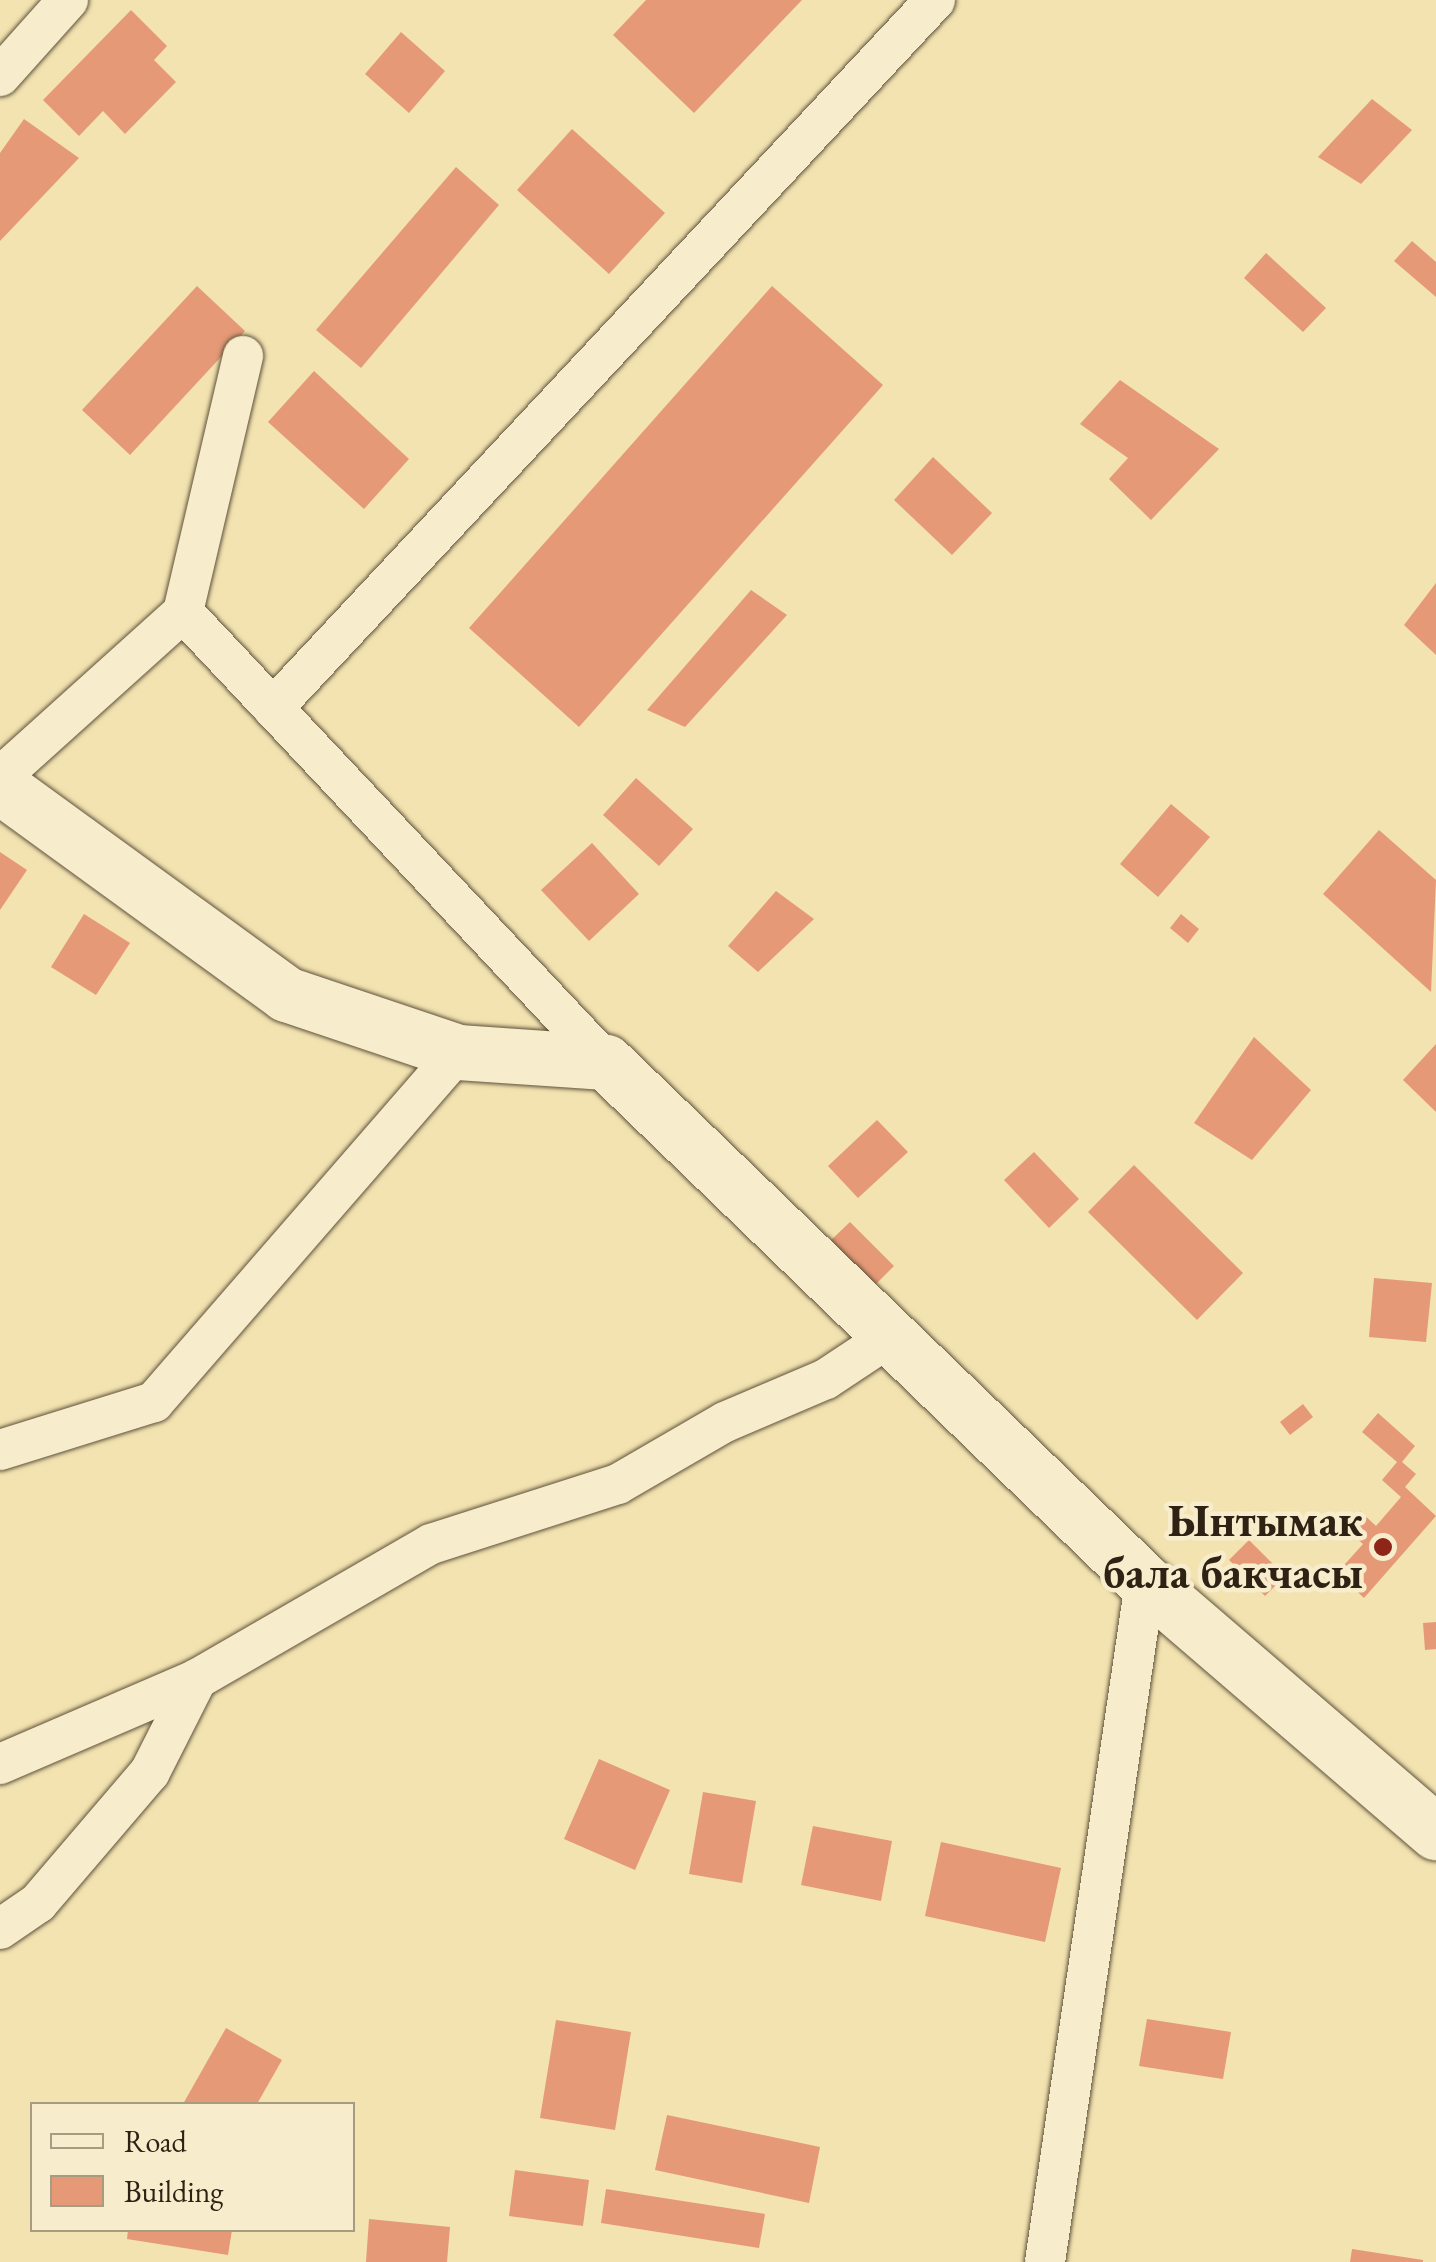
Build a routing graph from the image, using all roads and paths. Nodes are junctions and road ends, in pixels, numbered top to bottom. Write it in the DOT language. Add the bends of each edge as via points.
graph roads {
  1 [pos="68,0"];
  2 [pos="935,0"];
  3 [pos="0,76"];
  4 [pos="244,356"];
  5 [pos="183,612"];
  6 [pos="273,708"];
  7 [pos="0,777"];
  8 [pos="0,786"];
  9 [pos="458,1052"];
  10 [pos="606,1062"];
  11 [pos="891,1336"];
  12 [pos="0,1450"];
  13 [pos="1145,1582"];
  14 [pos="197,1679"];
  15 [pos="0,1764"];
  16 [pos="1436,1832"];
  17 [pos="0,1929"];
  18 [pos="1045,2262"];
  1 -- 3 [label="street"];
  2 -- 6 [label="street"];
  4 -- 5 [label="street"];
  5 -- 6 [label="street"];
  5 -- 7 [label="street"];
  6 -- 10 [label="street"];
  8 -- 9 [label="street" via="286,994"];
  9 -- 10 [label="street"];
  9 -- 12 [label="street" via="154,1402"];
  10 -- 11 [label="street"];
  11 -- 13 [label="street"];
  11 -- 14 [label="street" via="826,1379 725,1422 618,1484 430,1544"];
  13 -- 16 [label="street"];
  13 -- 18 [label="street"];
  14 -- 15 [label="street"];
  14 -- 17 [label="street" via="150,1772 38,1903"];
}
